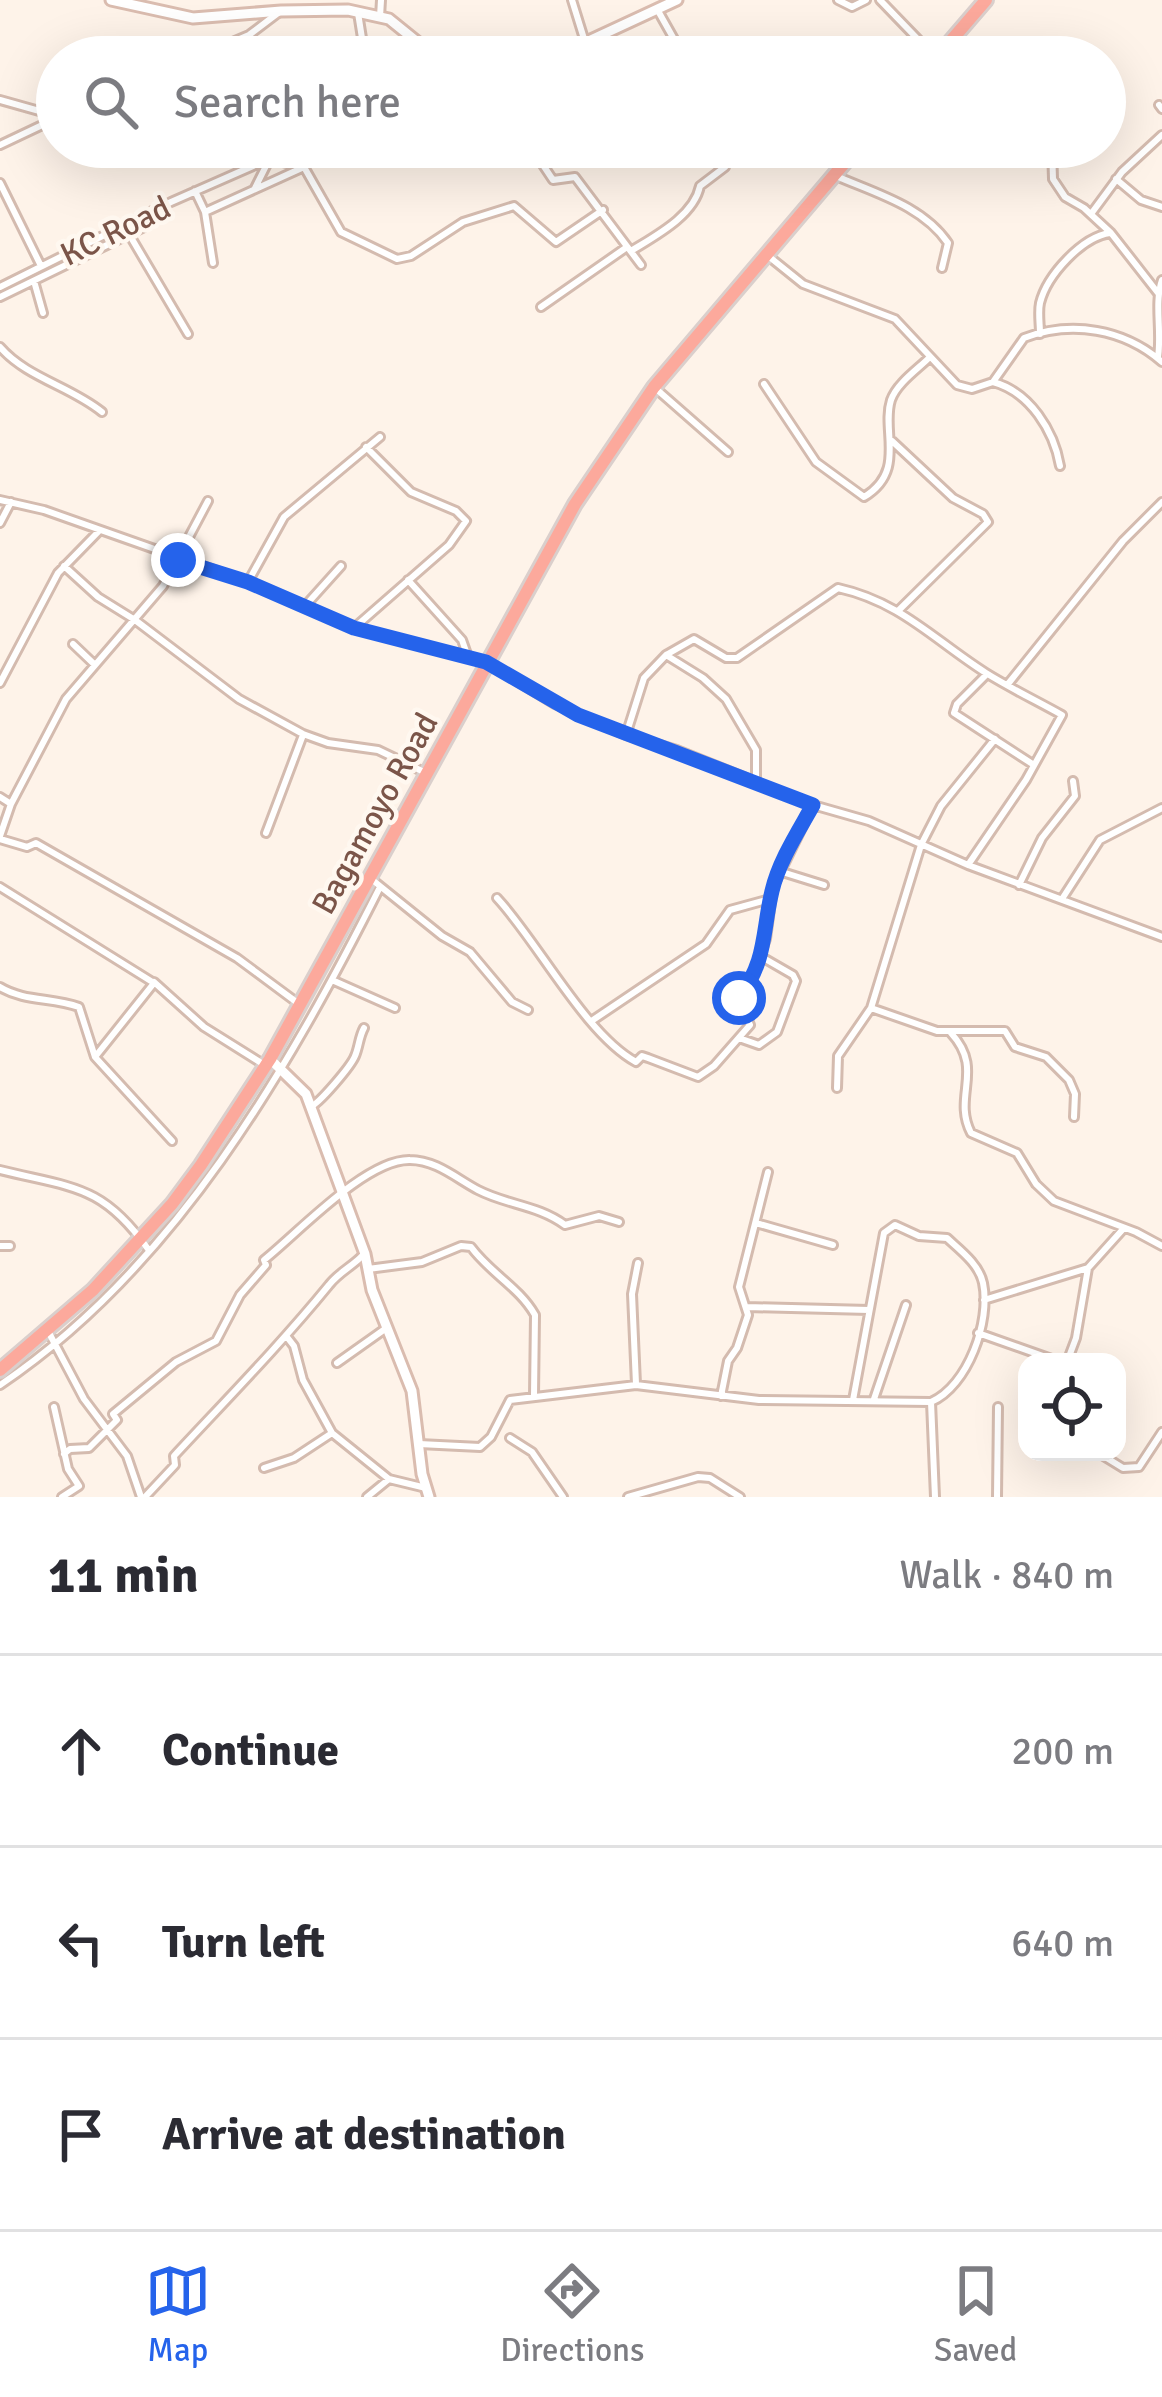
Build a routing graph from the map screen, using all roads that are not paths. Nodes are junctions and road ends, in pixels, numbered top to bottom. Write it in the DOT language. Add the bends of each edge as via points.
graph roads {
  1 [pos="111,0"];
  2 [pos="381,0"];
  3 [pos="572,0"];
  4 [pos="677,0"];
  5 [pos="838,0"];
  6 [pos="866,0"];
  7 [pos="880,0"];
  8 [pos="986,0"];
  9 [pos="309,5"];
  10 [pos="657,9"];
  11 [pos="280,10"];
  12 [pos="358,13"];
  13 [pos="380,17"];
  14 [pos="247,36"];
  15 [pos="362,36"];
  16 [pos="410,36"];
  17 [pos="584,36"];
  18 [pos="601,36"];
  19 [pos="672,36"];
  20 [pos="911,36"];
  21 [pos="954,36"];
  22 [pos="0,100"];
  23 [pos="36,111"];
  24 [pos="36,127"];
  25 [pos="1162,135"];
  26 [pos="0,145"];
  27 [pos="248,168"];
  28 [pos="265,168"];
  29 [pos="300,168"];
  30 [pos="305,168"];
  31 [pos="545,168"];
  32 [pos="724,168"];
  33 [pos="839,168"];
  34 [pos="1053,168"];
  35 [pos="833,175"];
  36 [pos="1116,179"];
  37 [pos="0,184"];
  38 [pos="255,189"];
  39 [pos="195,191"];
  40 [pos="1162,207"];
  41 [pos="603,210"];
  42 [pos="152,211"];
  43 [pos="205,212"];
  44 [pos="1090,214"];
  45 [pos="1111,233"];
  46 [pos="129,234"];
  47 [pos="629,249"];
  48 [pos="765,253"];
  49 [pos="213,263"];
  50 [pos="641,265"];
  51 [pos="41,266"];
  52 [pos="942,268"];
  53 [pos="1162,280"];
  54 [pos="34,281"];
  55 [pos="0,287"];
  56 [pos="1158,292"];
  57 [pos="0,297"];
  58 [pos="541,307"];
  59 [pos="43,313"];
  60 [pos="188,334"];
  61 [pos="1040,334"];
  62 [pos="0,346"];
  63 [pos="930,357"];
  64 [pos="1160,360"];
  65 [pos="993,382"];
  66 [pos="764,384"];
  67 [pos="654,387"];
  68 [pos="102,412"];
  69 [pos="380,436"];
  70 [pos="892,441"];
  71 [pos="366,447"];
  72 [pos="728,452"];
  73 [pos="1060,466"];
  74 [pos="0,500"];
  75 [pos="208,501"];
  76 [pos="10,502"];
  77 [pos="1162,502"];
  78 [pos="0,524"];
  79 [pos="99,531"];
  80 [pos="178,560"];
  81 [pos="64,566"];
  82 [pos="341,566"];
  83 [pos="408,580"];
  84 [pos="248,582"];
  85 [pos="305,606"];
  86 [pos="899,610"];
  87 [pos="135,620"];
  88 [pos="354,628"];
  89 [pos="73,644"];
  90 [pos="666,655"];
  91 [pos="469,657"];
  92 [pos="486,662"];
  93 [pos="95,665"];
  94 [pos="987,674"];
  95 [pos="0,682"];
  96 [pos="1008,684"];
  97 [pos="303,734"];
  98 [pos="626,735"];
  99 [pos="995,739"];
  100 [pos="1034,765"];
  101 [pos="428,774"];
  102 [pos="1073,781"];
  103 [pos="756,782"];
  104 [pos="0,797"];
  105 [pos="11,804"];
  106 [pos="813,805"];
  107 [pos="1162,808"];
  108 [pos="266,832"];
  109 [pos="0,837"];
  110 [pos="921,845"];
  111 [pos="968,865"];
  112 [pos="779,871"];
  113 [pos="375,883"];
  114 [pos="824,885"];
  115 [pos="1019,885"];
  116 [pos="0,887"];
  117 [pos="497,898"];
  118 [pos="770,899"];
  119 [pos="1061,899"];
  120 [pos="1162,937"];
  121 [pos="760,956"];
  122 [pos="332,980"];
  123 [pos="154,981"];
  124 [pos="0,986"];
  125 [pos="298,1004"];
  126 [pos="395,1008"];
  127 [pos="871,1008"];
  128 [pos="528,1010"];
  129 [pos="592,1020"];
  130 [pos="364,1028"];
  131 [pos="951,1033"];
  132 [pos="740,1038"];
  133 [pos="95,1057"];
  134 [pos="272,1064"];
  135 [pos="837,1088"];
  136 [pos="310,1107"];
  137 [pos="1074,1117"];
  138 [pos="172,1142"];
  139 [pos="0,1170"];
  140 [pos="768,1172"];
  141 [pos="340,1193"];
  142 [pos="620,1222"];
  143 [pos="756,1223"];
  144 [pos="1124,1228"];
  145 [pos="145,1244"];
  146 [pos="833,1245"];
  147 [pos="0,1246"];
  148 [pos="10,1246"];
  149 [pos="1162,1246"];
  150 [pos="364,1254"];
  151 [pos="638,1263"];
  152 [pos="1088,1268"];
  153 [pos="368,1269"];
  154 [pos="984,1300"];
  155 [pos="906,1305"];
  156 [pos="746,1306"];
  157 [pos="869,1310"];
  158 [pos="385,1329"];
  159 [pos="978,1333"];
  160 [pos="287,1337"];
  161 [pos="51,1338"];
  162 [pos="1037,1353"];
  163 [pos="1068,1353"];
  164 [pos="337,1364"];
  165 [pos="0,1370"];
  166 [pos="0,1384"];
  167 [pos="636,1385"];
  168 [pos="534,1395"];
  169 [pos="721,1396"];
  170 [pos="874,1399"];
  171 [pos="853,1400"];
  172 [pos="931,1402"];
  173 [pos="54,1406"];
  174 [pos="998,1407"];
  175 [pos="108,1430"];
  176 [pos="332,1432"];
  177 [pos="1162,1432"];
  178 [pos="510,1438"];
  179 [pos="419,1444"];
  180 [pos="64,1454"];
  181 [pos="1112,1461"];
  182 [pos="264,1468"];
  183 [pos="389,1479"];
  184 [pos="428,1493"];
  185 [pos="667,1493"];
  186 [pos="62,1497"];
  187 [pos="143,1497"];
  188 [pos="367,1497"];
  189 [pos="563,1497"];
  190 [pos="628,1497"];
  191 [pos="740,1497"];
  192 [pos="935,1497"];
  193 [pos="998,1497"];
  1 -- 11 [label="street" via="193,18"];
  2 -- 13 [label="street"];
  3 -- 17 [label="street"];
  4 -- 10 [label="street"];
  5 -- 6 [label="street" via="852,7"];
  7 -- 20 [label="street"];
  8 -- 21 [label="highway"];
  9 -- 11 [label="street"];
  9 -- 12 [label="street"];
  10 -- 18 [label="street"];
  10 -- 19 [label="street"];
  11 -- 14 [label="street"];
  12 -- 13 [label="street"];
  12 -- 15 [label="street"];
  13 -- 16 [label="street"];
  22 -- 23 [label="street"];
  24 -- 26 [label="street"];
  25 -- 36 [label="street"];
  27 -- 39 [label="street, KC Road"];
  28 -- 38 [label="street"];
  29 -- 38 [label="street"];
  30 -- 41 [label="street" via="343,234 397,259 464,222 514,206 556,242"];
  31 -- 41 [label="street" via="553,180 575,177"];
  32 -- 47 [label="street" via="700,186 686,212"];
  33 -- 35 [label="highway, Bagamoyo Road"];
  34 -- 44 [label="street" via="1065,197"];
  35 -- 48 [label="highway, Bagamoyo Road"];
  35 -- 52 [label="street" via="929,222 948,243"];
  36 -- 40 [label="street"];
  36 -- 44 [label="street"];
  37 -- 51 [label="street"];
  38 -- 43 [label="street"];
  39 -- 42 [label="street, KC Road"];
  39 -- 43 [label="street"];
  41 -- 47 [label="street"];
  42 -- 46 [label="street"];
  42 -- 51 [label="street, KC Road"];
  43 -- 49 [label="street"];
  44 -- 45 [label="street"];
  45 -- 56 [label="street"];
  45 -- 61 [label="street" via="1085,240 1048,287"];
  46 -- 54 [label="street"];
  46 -- 60 [label="street"];
  47 -- 50 [label="street"];
  47 -- 58 [label="street"];
  48 -- 63 [label="street" via="803,284 895,319"];
  48 -- 67 [label="highway, Bagamoyo Road"];
  51 -- 55 [label="street, KC Road"];
  53 -- 56 [label="street"];
  54 -- 57 [label="street"];
  54 -- 59 [label="street"];
  56 -- 64 [label="street"];
  61 -- 64 [label="street" via="1104,330"];
  61 -- 65 [label="street" via="1019,343"];
  62 -- 68 [label="street"];
  63 -- 65 [label="street" via="957,385"];
  63 -- 70 [label="street" via="891,400"];
  65 -- 73 [label="street" via="1043,422"];
  66 -- 70 [label="street" via="816,462 864,497 880,484"];
  67 -- 72 [label="street"];
  67 -- 92 [label="highway, Bagamoyo Road" via="575,504"];
  69 -- 71 [label="street"];
  70 -- 86 [label="street" via="988,522"];
  71 -- 83 [label="street" via="411,492 466,521"];
  71 -- 84 [label="street" via="284,517"];
  74 -- 76 [label="street"];
  75 -- 80 [label="street"];
  76 -- 78 [label="street"];
  76 -- 79 [label="street"];
  77 -- 96 [label="street"];
  79 -- 80 [label="street"];
  79 -- 81 [label="street"];
  80 -- 84 [label="street"];
  80 -- 87 [label="street"];
  81 -- 87 [label="street"];
  81 -- 95 [label="street"];
  82 -- 85 [label="street"];
  83 -- 88 [label="street"];
  83 -- 91 [label="street"];
  84 -- 85 [label="street"];
  85 -- 88 [label="street"];
  86 -- 90 [label="street" via="838,587 737,658 694,639"];
  86 -- 94 [label="street"];
  87 -- 93 [label="street"];
  87 -- 97 [label="street" via="239,699"];
  88 -- 91 [label="street"];
  89 -- 93 [label="street"];
  90 -- 98 [label="street" via="644,678"];
  90 -- 103 [label="street" via="726,699 756,750"];
  91 -- 92 [label="street"];
  92 -- 98 [label="street"];
  92 -- 101 [label="highway, Bagamoyo Road"];
  93 -- 105 [label="street" via="66,699"];
  94 -- 96 [label="street"];
  94 -- 99 [label="street" via="954,710"];
  96 -- 100 [label="street" via="1062,715"];
  97 -- 101 [label="street" via="378,750"];
  97 -- 108 [label="street"];
  98 -- 103 [label="street"];
  99 -- 100 [label="street"];
  99 -- 110 [label="street"];
  100 -- 111 [label="street"];
  101 -- 113 [label="highway, Bagamoyo Road"];
  102 -- 115 [label="street" via="1075,796"];
  103 -- 106 [label="street"];
  104 -- 105 [label="street"];
  105 -- 109 [label="street"];
  106 -- 110 [label="street"];
  106 -- 112 [label="street"];
  107 -- 119 [label="street" via="1100,840"];
  109 -- 125 [label="street" via="35,843 112,884"];
  110 -- 111 [label="street"];
  110 -- 127 [label="street"];
  111 -- 115 [label="street"];
  112 -- 114 [label="street"];
  112 -- 118 [label="street"];
  113 -- 122 [label="street"];
  113 -- 125 [label="highway, Bagamoyo Road"];
  113 -- 128 [label="street" via="470,952"];
  115 -- 119 [label="street"];
  116 -- 123 [label="street"];
  117 -- 129 [label="street"];
  118 -- 121 [label="street"];
  118 -- 129 [label="street" via="730,910 706,944"];
  119 -- 120 [label="street"];
  121 -- 132 [label="street" via="738,1001 751,1020"];
  121 -- 132 [label="street" via="796,981 775,1035 759,1045"];
  122 -- 126 [label="street"];
  122 -- 134 [label="street"];
  123 -- 133 [label="street"];
  123 -- 134 [label="street" via="204,1027"];
  124 -- 133 [label="street" via="16,997 79,1007"];
  125 -- 134 [label="highway, Bagamoyo Road"];
  127 -- 131 [label="street"];
  127 -- 135 [label="street" via="838,1056"];
  129 -- 132 [label="street" via="631,1060 647,1058 691,1077 704,1075"];
  130 -- 136 [label="street" via="355,1058 323,1102"];
  131 -- 137 [label="street" via="1005,1031 1015,1047 1046,1058 1073,1087"];
  131 -- 144 [label="street" via="969,1064 964,1112 971,1133 1017,1153 1054,1202"];
  133 -- 138 [label="street"];
  134 -- 136 [label="street"];
  134 -- 145 [label="highway, Bagamoyo Road"];
  136 -- 141 [label="street"];
  139 -- 145 [label="street" via="97,1196"];
  140 -- 143 [label="street"];
  141 -- 142 [label="street" via="394,1162 415,1160 565,1225 599,1216"];
  141 -- 150 [label="street"];
  141 -- 175 [label="street" via="264,1259 216,1341 142,1387 113,1414"];
  143 -- 146 [label="street"];
  143 -- 156 [label="street" via="739,1286"];
  144 -- 149 [label="street"];
  144 -- 152 [label="street"];
  145 -- 161 [label="highway, Bagamoyo Road"];
  147 -- 148 [label="street"];
  150 -- 153 [label="street"];
  150 -- 160 [label="street"];
  151 -- 167 [label="street"];
  152 -- 154 [label="street"];
  152 -- 163 [label="street"];
  153 -- 158 [label="street"];
  153 -- 168 [label="street" via="470,1247 536,1315"];
  154 -- 157 [label="street" via="976,1268 947,1238 895,1225 884,1233"];
  154 -- 159 [label="street"];
  155 -- 170 [label="street"];
  156 -- 157 [label="street"];
  156 -- 169 [label="street"];
  157 -- 171 [label="street"];
  158 -- 164 [label="street"];
  158 -- 179 [label="street" via="412,1390"];
  159 -- 162 [label="street"];
  159 -- 172 [label="street" via="962,1376"];
  160 -- 176 [label="street"];
  160 -- 187 [label="street" via="207,1416"];
  161 -- 165 [label="highway, Bagamoyo Road"];
  161 -- 166 [label="street"];
  161 -- 175 [label="street"];
  167 -- 168 [label="street"];
  167 -- 169 [label="street"];
  168 -- 179 [label="street" via="510,1400 480,1447"];
  169 -- 171 [label="street"];
  170 -- 171 [label="street"];
  170 -- 172 [label="street"];
  172 -- 192 [label="street"];
  173 -- 180 [label="street"];
  174 -- 193 [label="street"];
  175 -- 180 [label="street" via="89,1448"];
  175 -- 187 [label="street"];
  176 -- 182 [label="street"];
  176 -- 183 [label="street"];
  177 -- 181 [label="street" via="1138,1467"];
  178 -- 189 [label="street" via="532,1451"];
  179 -- 184 [label="street"];
  180 -- 186 [label="street" via="79,1486"];
  183 -- 184 [label="street"];
  183 -- 188 [label="street"];
  185 -- 190 [label="street"];
  185 -- 191 [label="street" via="698,1477"];
}
